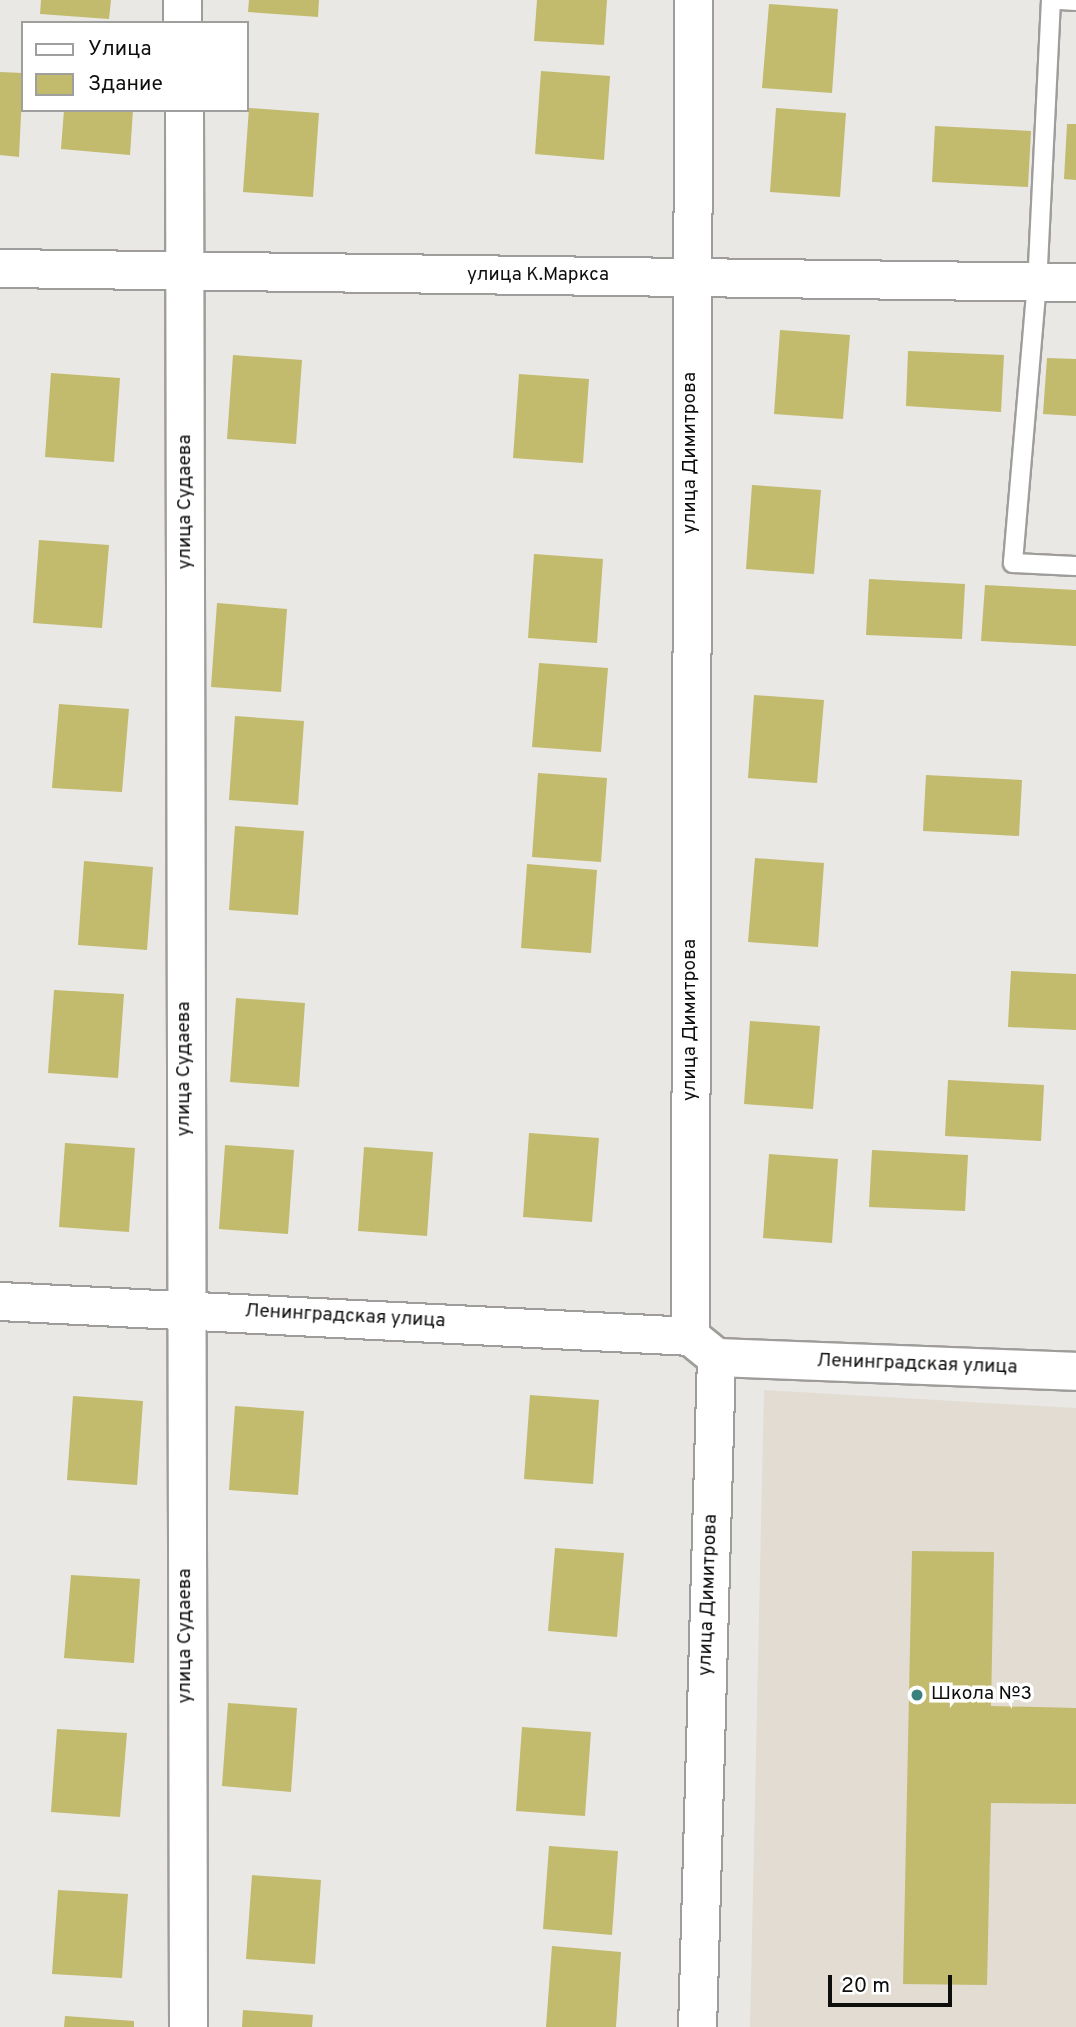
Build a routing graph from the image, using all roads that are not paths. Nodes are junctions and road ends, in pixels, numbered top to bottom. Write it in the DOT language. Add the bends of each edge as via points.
graph roads {
  1 [pos="182,0"];
  2 [pos="693,0"];
  3 [pos="1051,0"];
  4 [pos="1060,0"];
  5 [pos="1076,1"];
  6 [pos="182,21"];
  7 [pos="184,112"];
  8 [pos="0,268"];
  9 [pos="186,274"];
  10 [pos="691,277"];
  11 [pos="1037,282"];
  12 [pos="1076,282"];
  13 [pos="1076,566"];
  14 [pos="0,1301"];
  15 [pos="185,1307"];
  16 [pos="703,1347"];
  17 [pos="1076,1371"];
  18 [pos="188,2027"];
  19 [pos="697,2027"];
  1 -- 6 [label="street"];
  2 -- 10 [label="street, улица Димитрова"];
  3 -- 11 [label="lane"];
  4 -- 5 [label="lane"];
  7 -- 9 [label="street, улица Судаева"];
  8 -- 9 [label="street, улица К.Маркса"];
  9 -- 10 [label="street, улица К.Маркса"];
  9 -- 15 [label="street, улица Судаева"];
  10 -- 11 [label="street, улица К.Маркса"];
  10 -- 16 [label="street, улица Димитрова"];
  11 -- 12 [label="street, улица К.Маркса"];
  11 -- 13 [label="lane" via="1013,563"];
  14 -- 15 [label="street, Ленинградская улица"];
  15 -- 16 [label="street, Ленинградская улица"];
  15 -- 18 [label="street, улица Судаева"];
  16 -- 17 [label="street, Ленинградская улица"];
  16 -- 19 [label="street, улица Димитрова"];
}
